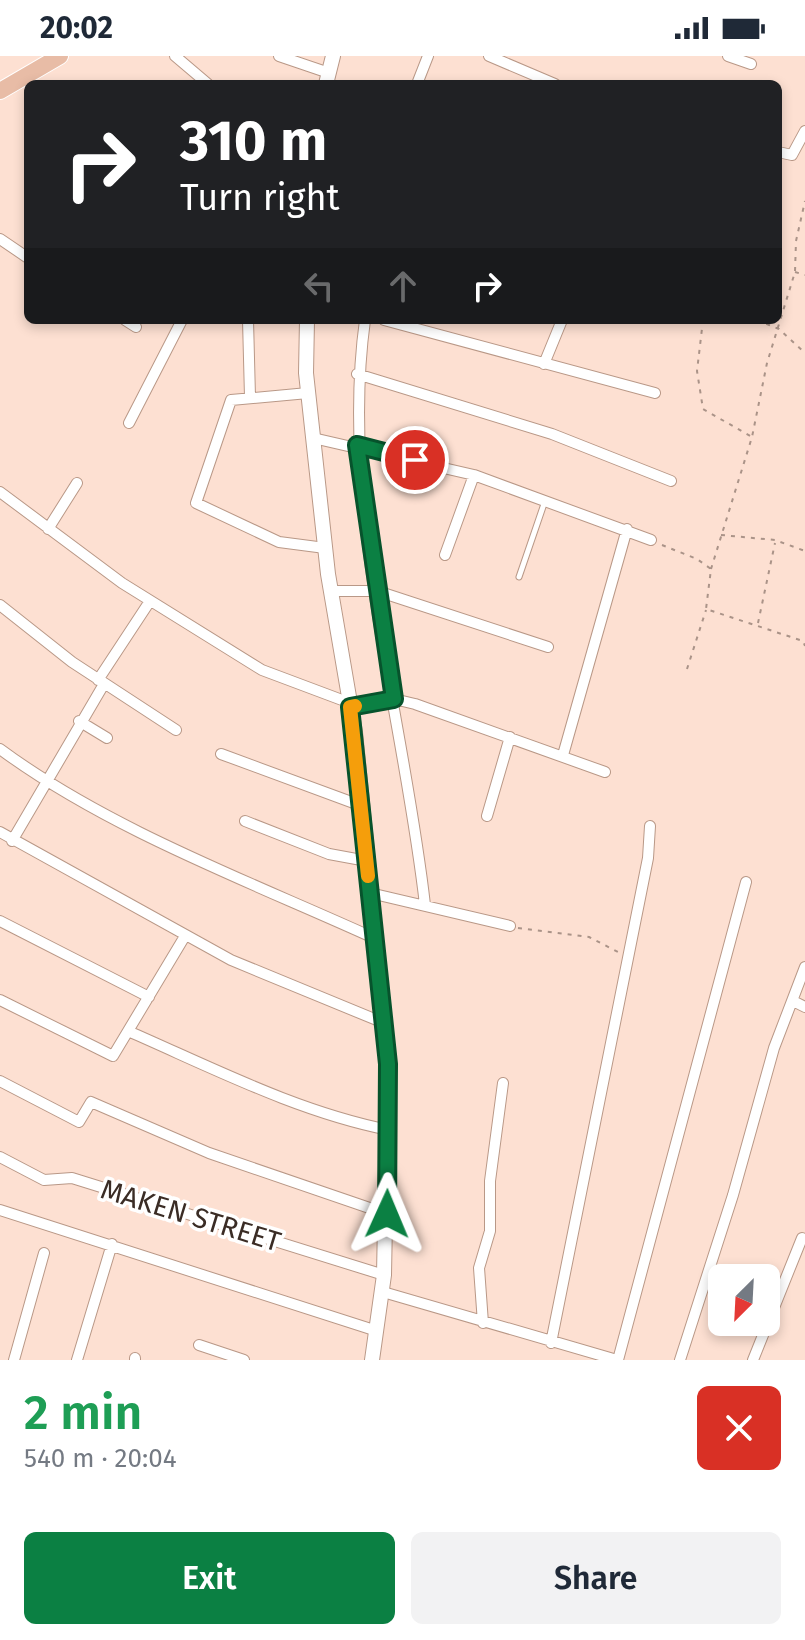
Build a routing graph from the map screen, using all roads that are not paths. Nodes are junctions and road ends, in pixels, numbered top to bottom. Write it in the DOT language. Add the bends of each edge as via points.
graph roads {
  1 [pos="60,56"];
  2 [pos="175,56"];
  3 [pos="279,56"];
  4 [pos="333,56"];
  5 [pos="428,56"];
  6 [pos="489,56"];
  7 [pos="728,56"];
  8 [pos="751,64"];
  9 [pos="328,78"];
  10 [pos="203,80"];
  11 [pos="419,80"];
  12 [pos="546,80"];
  13 [pos="0,91"];
  14 [pos="805,131"];
  15 [pos="782,153"];
  16 [pos="0,239"];
  17 [pos="24,255"];
  18 [pos="131,324"];
  19 [pos="180,324"];
  20 [pos="248,324"];
  21 [pos="307,324"];
  22 [pos="364,324"];
  23 [pos="399,324"];
  24 [pos="560,324"];
  25 [pos="136,327"];
  26 [pos="544,364"];
  27 [pos="357,374"];
  28 [pos="308,393"];
  29 [pos="655,393"];
  30 [pos="250,397"];
  31 [pos="129,423"];
  32 [pos="313,438"];
  33 [pos="357,445"];
  34 [pos="474,475"];
  35 [pos="671,481"];
  36 [pos="77,483"];
  37 [pos="0,492"];
  38 [pos="545,500"];
  39 [pos="48,529"];
  40 [pos="627,529"];
  41 [pos="651,540"];
  42 [pos="325,548"];
  43 [pos="445,555"];
  44 [pos="519,577"];
  45 [pos="330,591"];
  46 [pos="377,591"];
  47 [pos="150,601"];
  48 [pos="0,605"];
  49 [pos="548,647"];
  50 [pos="101,682"];
  51 [pos="394,699"];
  52 [pos="350,705"];
  53 [pos="79,721"];
  54 [pos="176,730"];
  55 [pos="510,737"];
  56 [pos="107,738"];
  57 [pos="0,749"];
  58 [pos="221,754"];
  59 [pos="563,755"];
  60 [pos="605,772"];
  61 [pos="44,781"];
  62 [pos="362,806"];
  63 [pos="487,816"];
  64 [pos="245,821"];
  65 [pos="650,826"];
  66 [pos="0,832"];
  67 [pos="12,841"];
  68 [pos="367,861"];
  69 [pos="746,882"];
  70 [pos="370,893"];
  71 [pos="425,905"];
  72 [pos="0,921"];
  73 [pos="510,926"];
  74 [pos="185,936"];
  75 [pos="374,938"];
  76 [pos="805,967"];
  77 [pos="149,997"];
  78 [pos="0,1000"];
  79 [pos="793,1001"];
  80 [pos="805,1007"];
  81 [pos="384,1023"];
  82 [pos="128,1031"];
  83 [pos="0,1081"];
  84 [pos="503,1083"];
  85 [pos="389,1130"];
  86 [pos="0,1157"];
  87 [pos="0,1210"];
  88 [pos="387,1214"];
  89 [pos="802,1238"];
  90 [pos="112,1244"];
  91 [pos="44,1253"];
  92 [pos="384,1275"];
  93 [pos="383,1292"];
  94 [pos="483,1323"];
  95 [pos="377,1331"];
  96 [pos="551,1343"];
  97 [pos="199,1345"];
  98 [pos="593,1357"];
  99 [pos="14,1360"];
  100 [pos="77,1360"];
  101 [pos="244,1360"];
  102 [pos="372,1360"];
  103 [pos="617,1360"];
  104 [pos="680,1360"];
  105 [pos="753,1360"];
  1 -- 13 [label="main road"];
  2 -- 10 [label="street"];
  3 -- 9 [label="street"];
  4 -- 9 [label="street"];
  5 -- 11 [label="street"];
  6 -- 12 [label="street"];
  7 -- 8 [label="street"];
  14 -- 15 [label="street" via="792,155"];
  16 -- 17 [label="street"];
  18 -- 25 [label="street"];
  19 -- 31 [label="street"];
  20 -- 30 [label="street"];
  21 -- 28 [label="street"];
  22 -- 27 [label="street"];
  23 -- 26 [label="street"];
  24 -- 26 [label="street"];
  26 -- 29 [label="street"];
  27 -- 33 [label="street"];
  27 -- 35 [label="street" via="552,434"];
  28 -- 30 [label="street"];
  28 -- 32 [label="street"];
  30 -- 42 [label="street" via="231,400 196,503 279,542"];
  32 -- 33 [label="street"];
  32 -- 42 [label="street"];
  33 -- 34 [label="street"];
  33 -- 46 [label="street"];
  34 -- 38 [label="street"];
  34 -- 43 [label="street"];
  36 -- 39 [label="street"];
  37 -- 39 [label="street"];
  38 -- 40 [label="street"];
  38 -- 44 [label="lane"];
  39 -- 47 [label="street"];
  40 -- 41 [label="street"];
  40 -- 59 [label="street"];
  42 -- 45 [label="street"];
  45 -- 46 [label="street"];
  45 -- 52 [label="street"];
  46 -- 49 [label="street"];
  46 -- 51 [label="street"];
  47 -- 50 [label="street"];
  47 -- 52 [label="street" via="262,670"];
  48 -- 50 [label="street"];
  50 -- 53 [label="street"];
  50 -- 54 [label="street"];
  51 -- 52 [label="street"];
  51 -- 55 [label="street"];
  51 -- 71 [label="street"];
  52 -- 62 [label="street"];
  53 -- 56 [label="street"];
  53 -- 61 [label="street"];
  55 -- 59 [label="street"];
  55 -- 63 [label="street"];
  57 -- 61 [label="street"];
  58 -- 62 [label="street"];
  59 -- 60 [label="street"];
  61 -- 67 [label="street"];
  61 -- 75 [label="street" via="204,862"];
  62 -- 68 [label="street"];
  64 -- 68 [label="street" via="329,854"];
  65 -- 96 [label="street" via="648,858"];
  66 -- 67 [label="street"];
  67 -- 74 [label="street"];
  68 -- 70 [label="street"];
  69 -- 103 [label="street"];
  70 -- 71 [label="street"];
  70 -- 75 [label="street"];
  71 -- 73 [label="street"];
  72 -- 77 [label="street"];
  74 -- 77 [label="street"];
  74 -- 81 [label="street"];
  75 -- 81 [label="street"];
  76 -- 79 [label="street"];
  77 -- 82 [label="street"];
  78 -- 82 [label="street" via="113,1056"];
  79 -- 80 [label="street"];
  79 -- 104 [label="street" via="774,1048"];
  81 -- 85 [label="street"];
  82 -- 85 [label="street" via="255,1087 349,1122"];
  83 -- 88 [label="street" via="79,1122 91,1102 209,1153"];
  84 -- 94 [label="street" via="490,1181 490,1231 479,1268"];
  85 -- 88 [label="street"];
  86 -- 92 [label="street, MAKEN STREET" via="44,1180 72,1178"];
  87 -- 90 [label="street"];
  88 -- 92 [label="street"];
  89 -- 105 [label="street"];
  90 -- 95 [label="street"];
  90 -- 100 [label="street"];
  91 -- 99 [label="street"];
  92 -- 93 [label="street"];
  93 -- 94 [label="street"];
  93 -- 95 [label="street"];
  94 -- 96 [label="street"];
  95 -- 102 [label="street"];
  96 -- 98 [label="street"];
  97 -- 101 [label="street"];
  98 -- 103 [label="street"];
}
